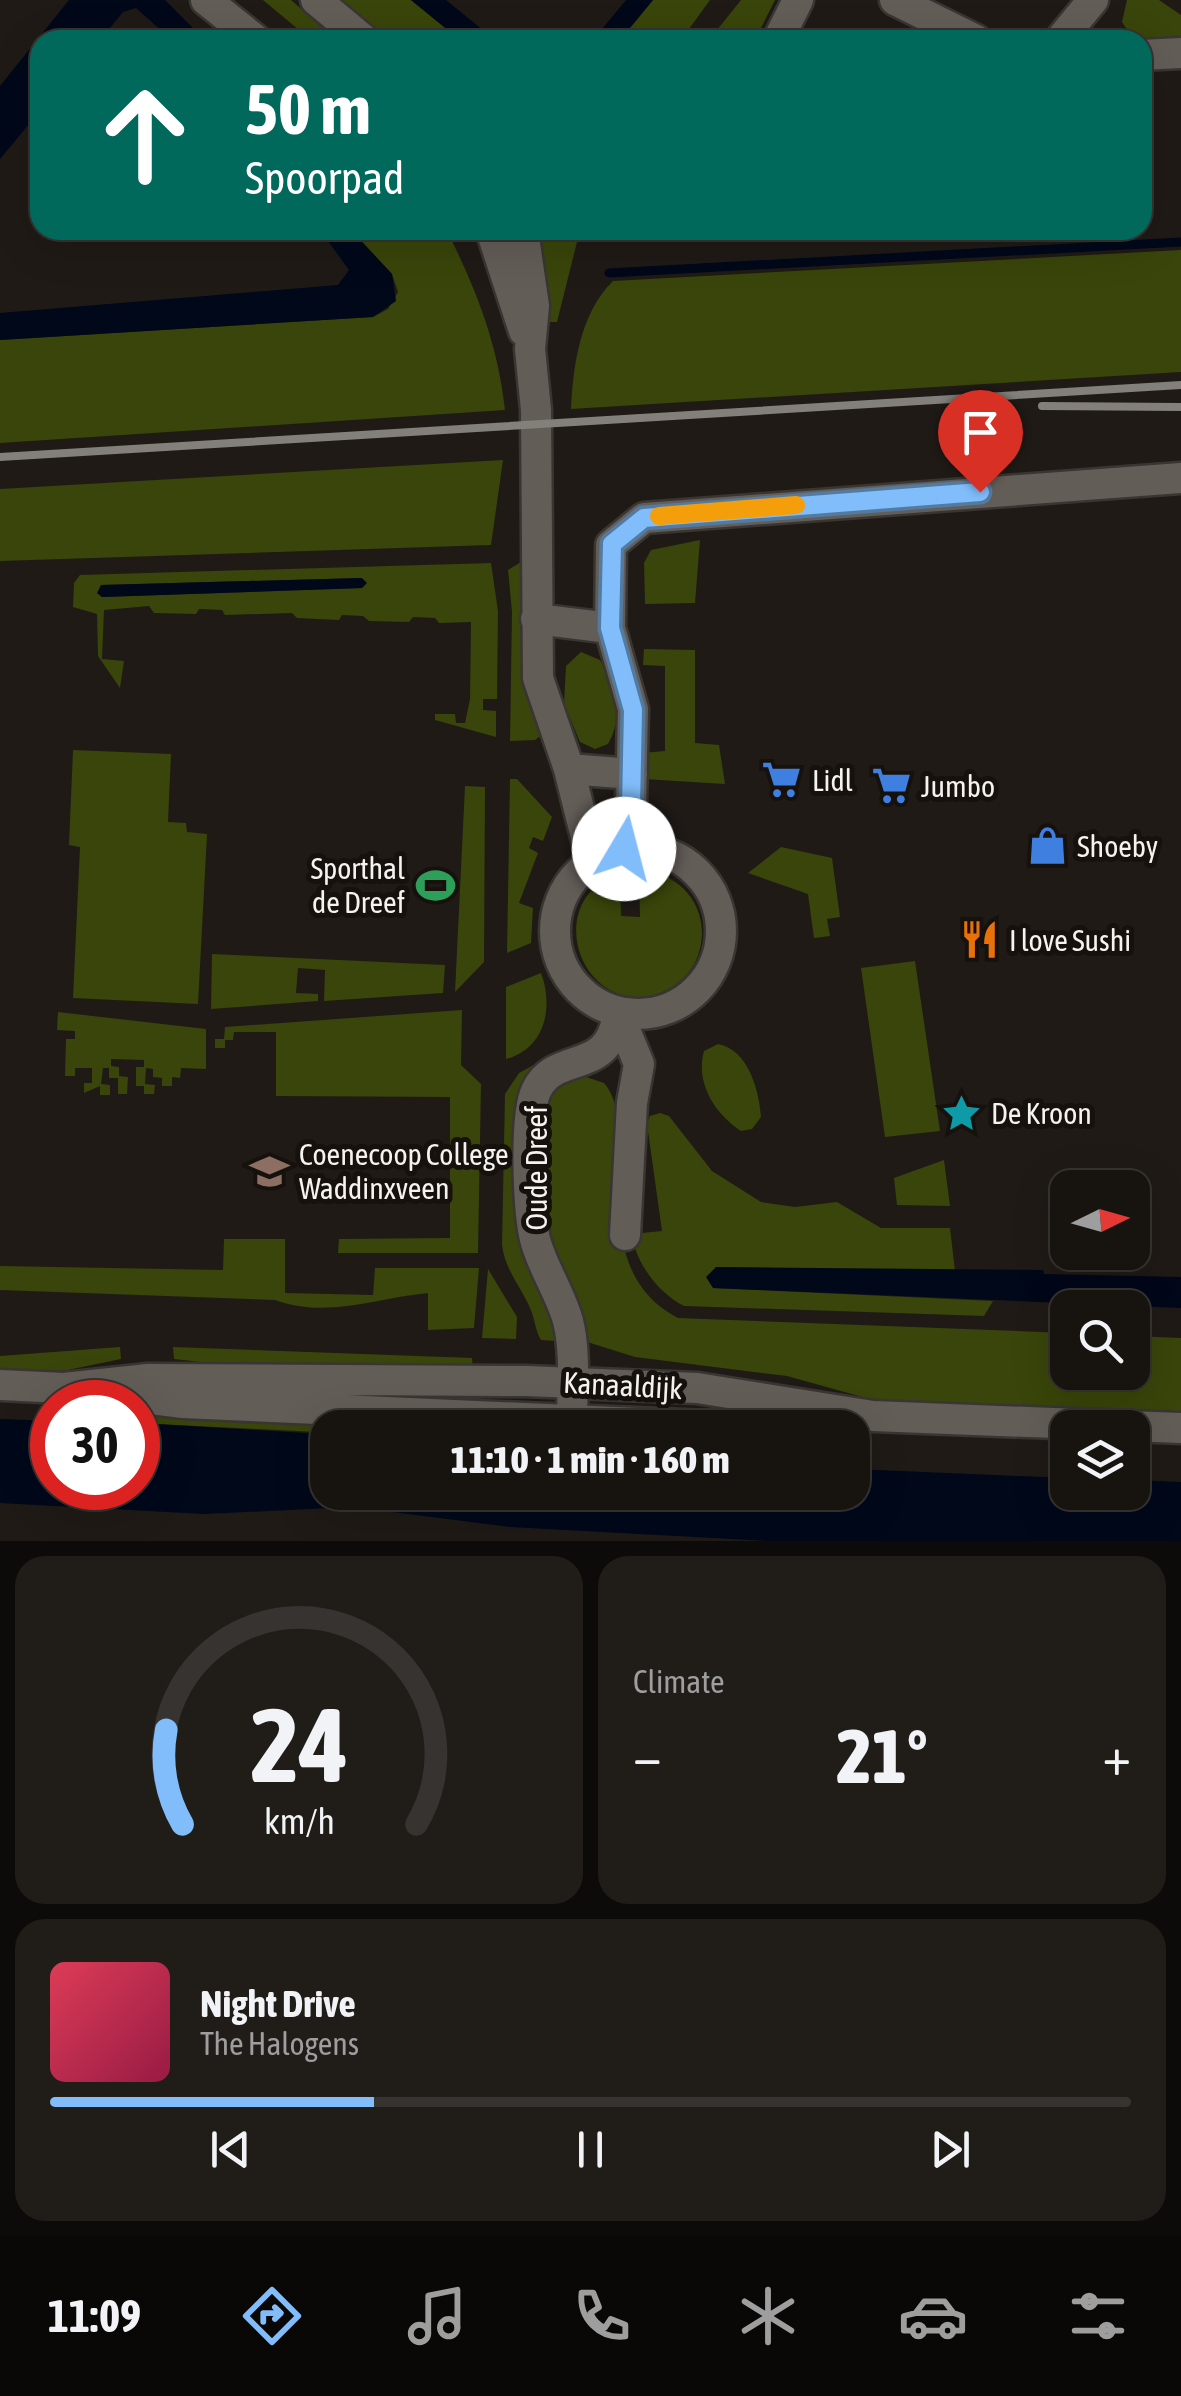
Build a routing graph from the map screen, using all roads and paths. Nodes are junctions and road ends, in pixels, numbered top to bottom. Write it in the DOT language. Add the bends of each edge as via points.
graph roads {
  1 [pos="206,0"];
  2 [pos="316,0"];
  3 [pos="798,0"];
  4 [pos="895,0"];
  5 [pos="1092,0"];
  6 [pos="244,30"];
  7 [pos="352,30"];
  8 [pos="783,30"];
  9 [pos="956,30"];
  10 [pos="1068,30"];
  11 [pos="1181,53"];
  12 [pos="1152,54"];
  13 [pos="493,240"];
  14 [pos="524,240"];
  15 [pos="530,349"];
  16 [pos="1181,478"];
  17 [pos="536,619"];
  18 [pos="610,628"];
  19 [pos="569,769"];
  20 [pos="632,774"];
  21 [pos="624,849"];
  22 [pos="592,861"];
  23 [pos="618,1013"];
  24 [pos="625,1235"];
  25 [pos="156,1380"];
  26 [pos="572,1383"];
  27 [pos="0,1385"];
  28 [pos="30,1386"];
  29 [pos="160,1400"];
  30 [pos="334,1410"];
  31 [pos="572,1410"];
  32 [pos="1181,1428"];
  33 [pos="870,1433"];
  34 [pos="1050,1439"];
  35 [pos="1150,1443"];
  36 [pos="1181,1444"];
  1 -- 6 [label="street"];
  2 -- 7 [label="street"];
  3 -- 8 [label="street"];
  4 -- 9 [label="street"];
  5 -- 10 [label="street"];
  11 -- 12 [label="street"];
  13 -- 15 [label="street"];
  14 -- 15 [label="street" via="534,306"];
  15 -- 17 [label="street"];
  16 -- 18 [label="street" via="644,518 612,544"];
  17 -- 18 [label="street"];
  17 -- 19 [label="street" via="538,678"];
  18 -- 20 [label="street" via="633,710"];
  19 -- 20 [label="street"];
  19 -- 22 [label="street"];
  20 -- 21 [label="street"];
  21 -- 22 [label="street"];
  21 -- 23 [label="street" via="664,852 697,872 718,906 720,946 708,976 680,1004 650,1014"];
  22 -- 23 [label="street" via="567,888 554,932 580,990"];
  23 -- 24 [label="street" via="639,1064"];
  23 -- 26 [label="street, Oude Dreef" via="607,1049 536,1090 531,1121 534,1239 568,1318"];
  25 -- 26 [label="street, Kanaaldijk"];
  26 -- 31 [label="street, Oude Dreef"];
  26 -- 32 [label="street, Kanaaldijk" via="696,1388 872,1416"];
  27 -- 28 [label="street, Kanaaldijk"];
  29 -- 30 [label="street, Kanaaldijk"];
  33 -- 34 [label="street"];
  35 -- 36 [label="street"];
}
